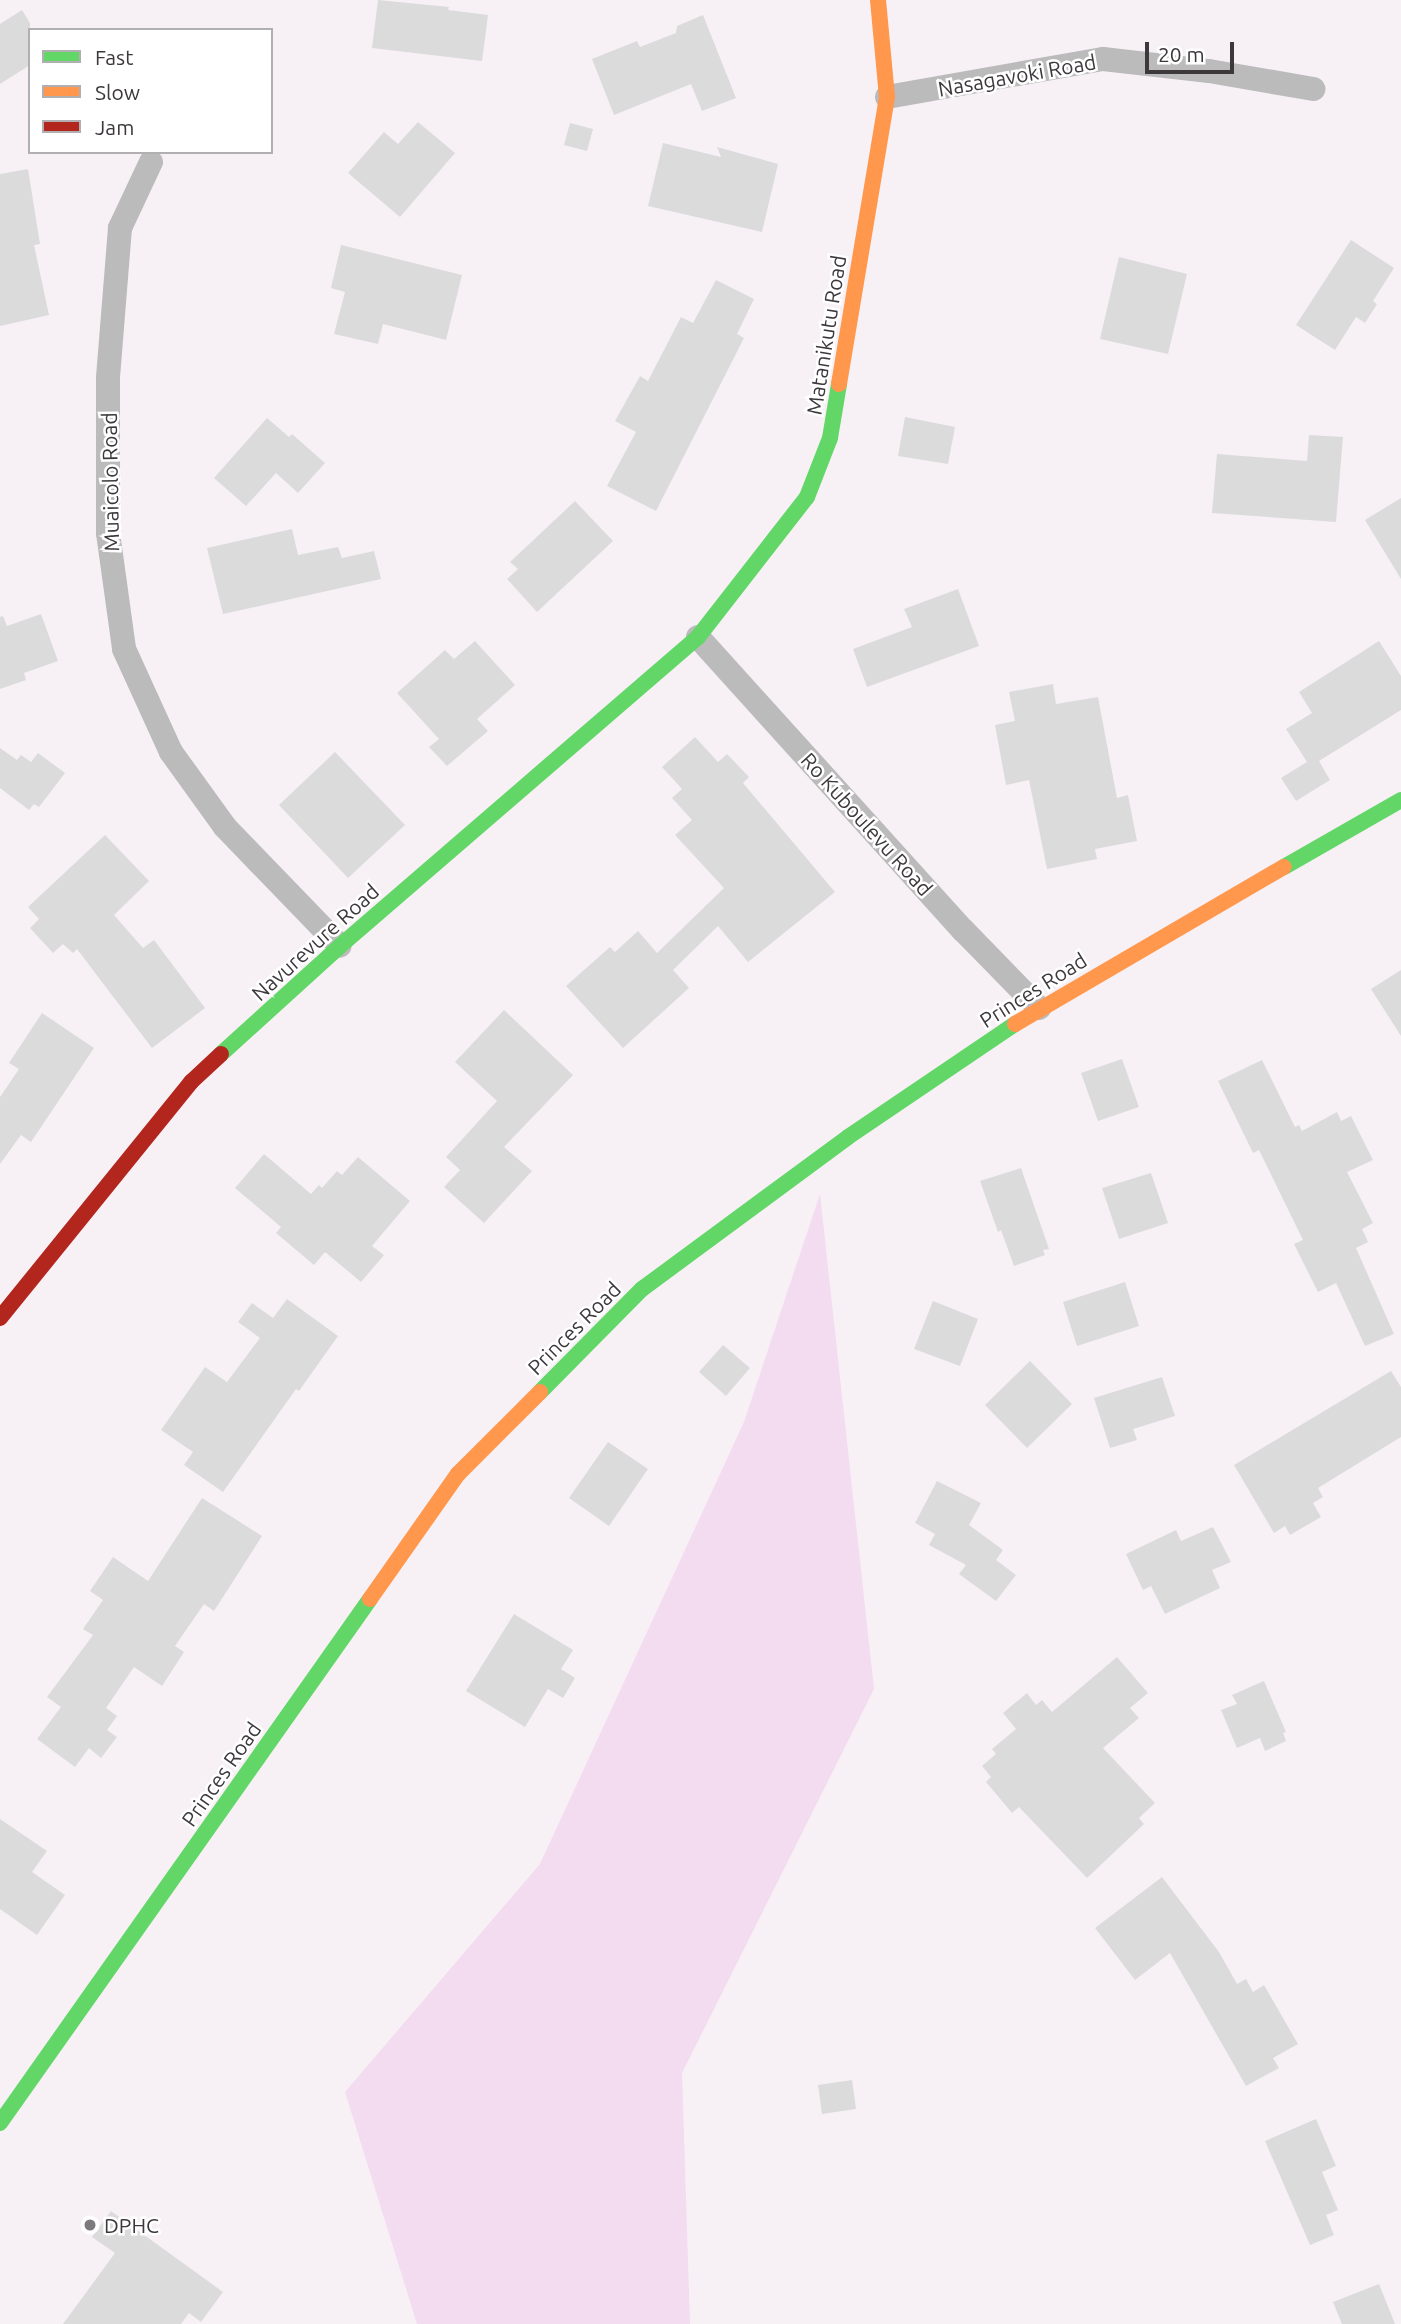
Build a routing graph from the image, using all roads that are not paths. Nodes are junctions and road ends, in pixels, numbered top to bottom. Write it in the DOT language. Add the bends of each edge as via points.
graph roads {
  1 [pos="877,0"];
  2 [pos="1312,89"];
  3 [pos="887,97"];
  4 [pos="151,162"];
  5 [pos="698,637"];
  6 [pos="1401,800"];
  7 [pos="340,946"];
  8 [pos="1039,1008"];
  9 [pos="0,1318"];
  10 [pos="0,2123"];
  1 -- 3 [label="main road, Matanikutu Road"];
  2 -- 3 [label="street, Nasagavoki Road" via="1102,59"];
  3 -- 5 [label="main road, Matanikutu Road" via="830,439 807,497"];
  4 -- 7 [label="street, Muaicolo Road" via="120,228 108,378 108,533 124,649 171,752 225,827"];
  5 -- 7 [label="main road, Navurevure Road"];
  5 -- 8 [label="street, Ro Kuboulevu Road"];
  6 -- 8 [label="main road, Princes Road"];
  7 -- 9 [label="main road, Navurevure Road" via="191,1082"];
  8 -- 10 [label="main road, Princes Road" via="848,1137 642,1289 458,1474"];
}
